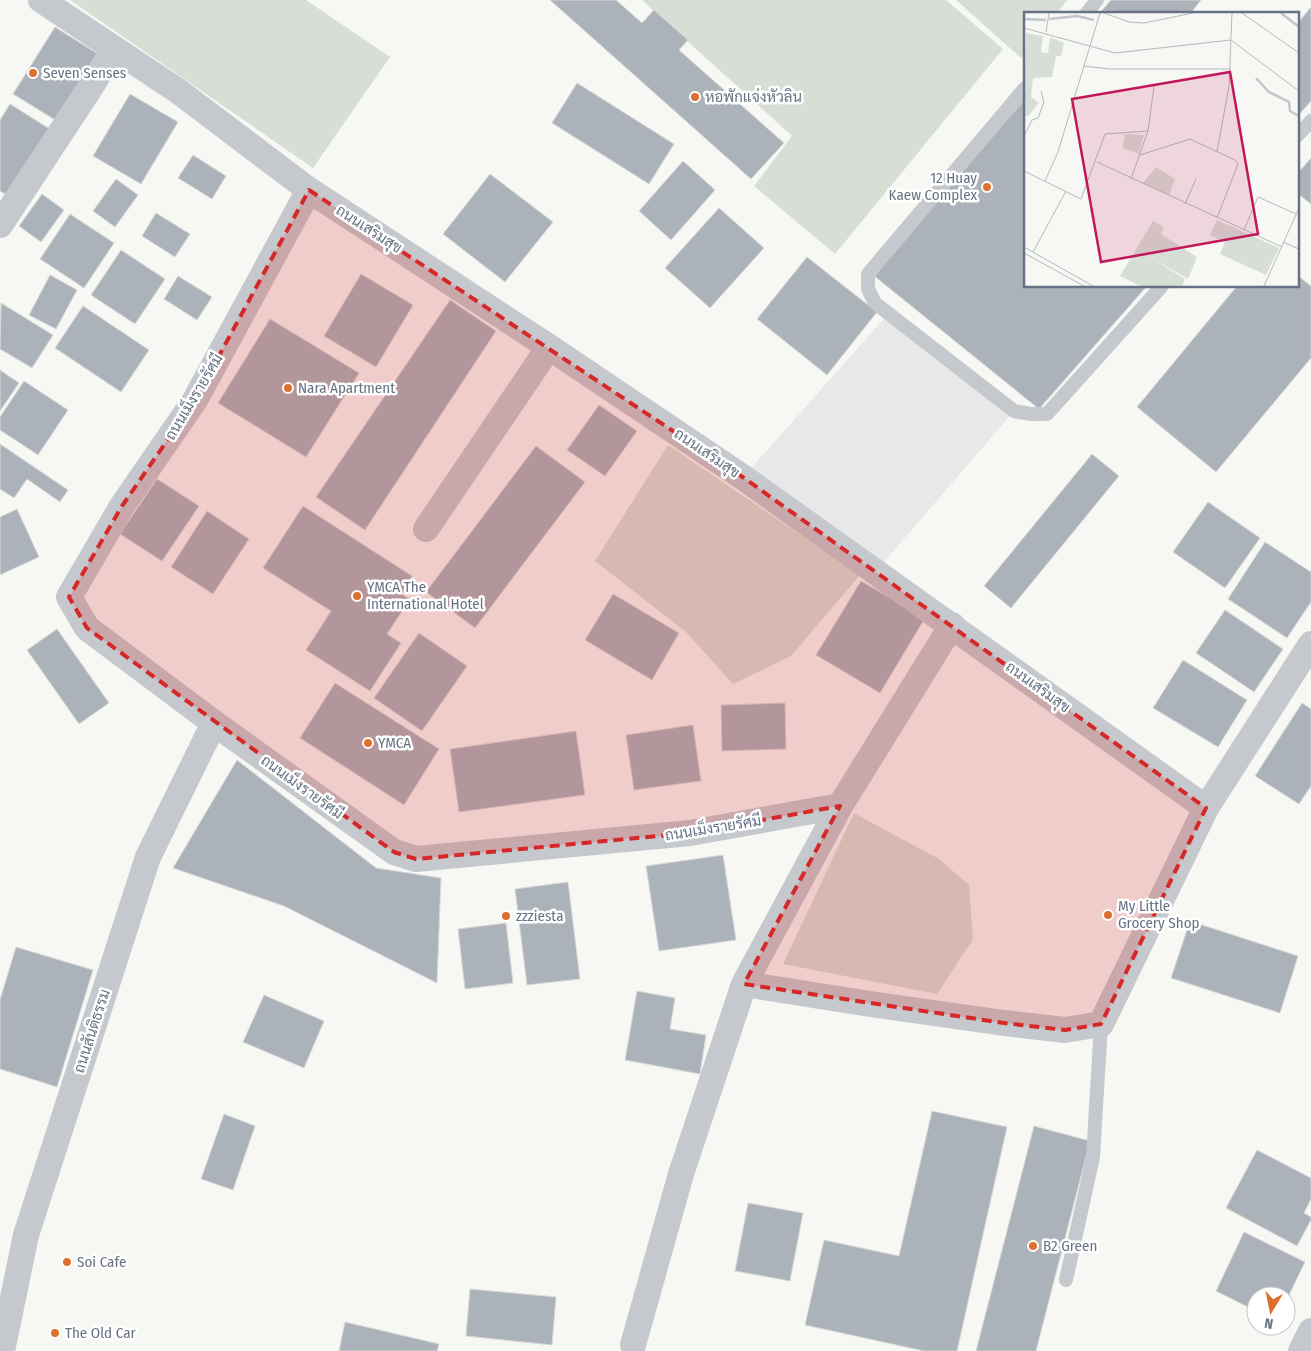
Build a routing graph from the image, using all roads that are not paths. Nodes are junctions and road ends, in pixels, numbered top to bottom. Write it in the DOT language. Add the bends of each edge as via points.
graph roads {
  1 [pos="40,0"];
  2 [pos="1097,0"];
  3 [pos="1088,12"];
  4 [pos="114,49"];
  5 [pos="1024,89"];
  6 [pos="1311,121"];
  7 [pos="1298,135"];
  8 [pos="309,190"];
  9 [pos="0,225"];
  10 [pos="1160,288"];
  11 [pos="549,347"];
  12 [pos="426,529"];
  13 [pos="952,625"];
  14 [pos="1311,644"];
  15 [pos="214,723"];
  16 [pos="840,806"];
  17 [pos="1206,808"];
  18 [pos="744,984"];
  19 [pos="1101,1024"];
  20 [pos="1066,1280"];
  21 [pos="1311,1331"];
  22 [pos="634,1345"];
  23 [pos="2,1351"];
  24 [pos="1301,1351"];
  1 -- 4 [label="street, ถนนเสริมสุข"];
  2 -- 3 [label="lane"];
  4 -- 8 [label="street, ถนนเสริมสุข" via="178,92"];
  4 -- 9 [label="street"];
  5 -- 10 [label="lane" via="868,274 868,289 875,303 1014,411 1047,414"];
  6 -- 7 [label="lane"];
  8 -- 11 [label="street, ถนนเสริมสุข"];
  8 -- 15 [label="street, ถนนเม็งรายรัศมี" via="195,400 122,506 69,597 87,628"];
  11 -- 12 [label="street"];
  11 -- 13 [label="street, ถนนเสริมสุข" via="744,478"];
  13 -- 16 [label="street"];
  13 -- 17 [label="street, ถนนเสริมสุข"];
  14 -- 17 [label="street"];
  15 -- 16 [label="street, ถนนเม็งรายรัศมี" via="394,852 416,860 690,833"];
  15 -- 23 [label="street, ถนนสันติธรรม" via="148,857 26,1235"];
  16 -- 18 [label="street"];
  17 -- 19 [label="street"];
  18 -- 19 [label="street" via="1065,1030"];
  18 -- 22 [label="street" via="681,1174"];
  19 -- 20 [label="lane" via="1093,1157"];
  21 -- 24 [label="street"];
}
